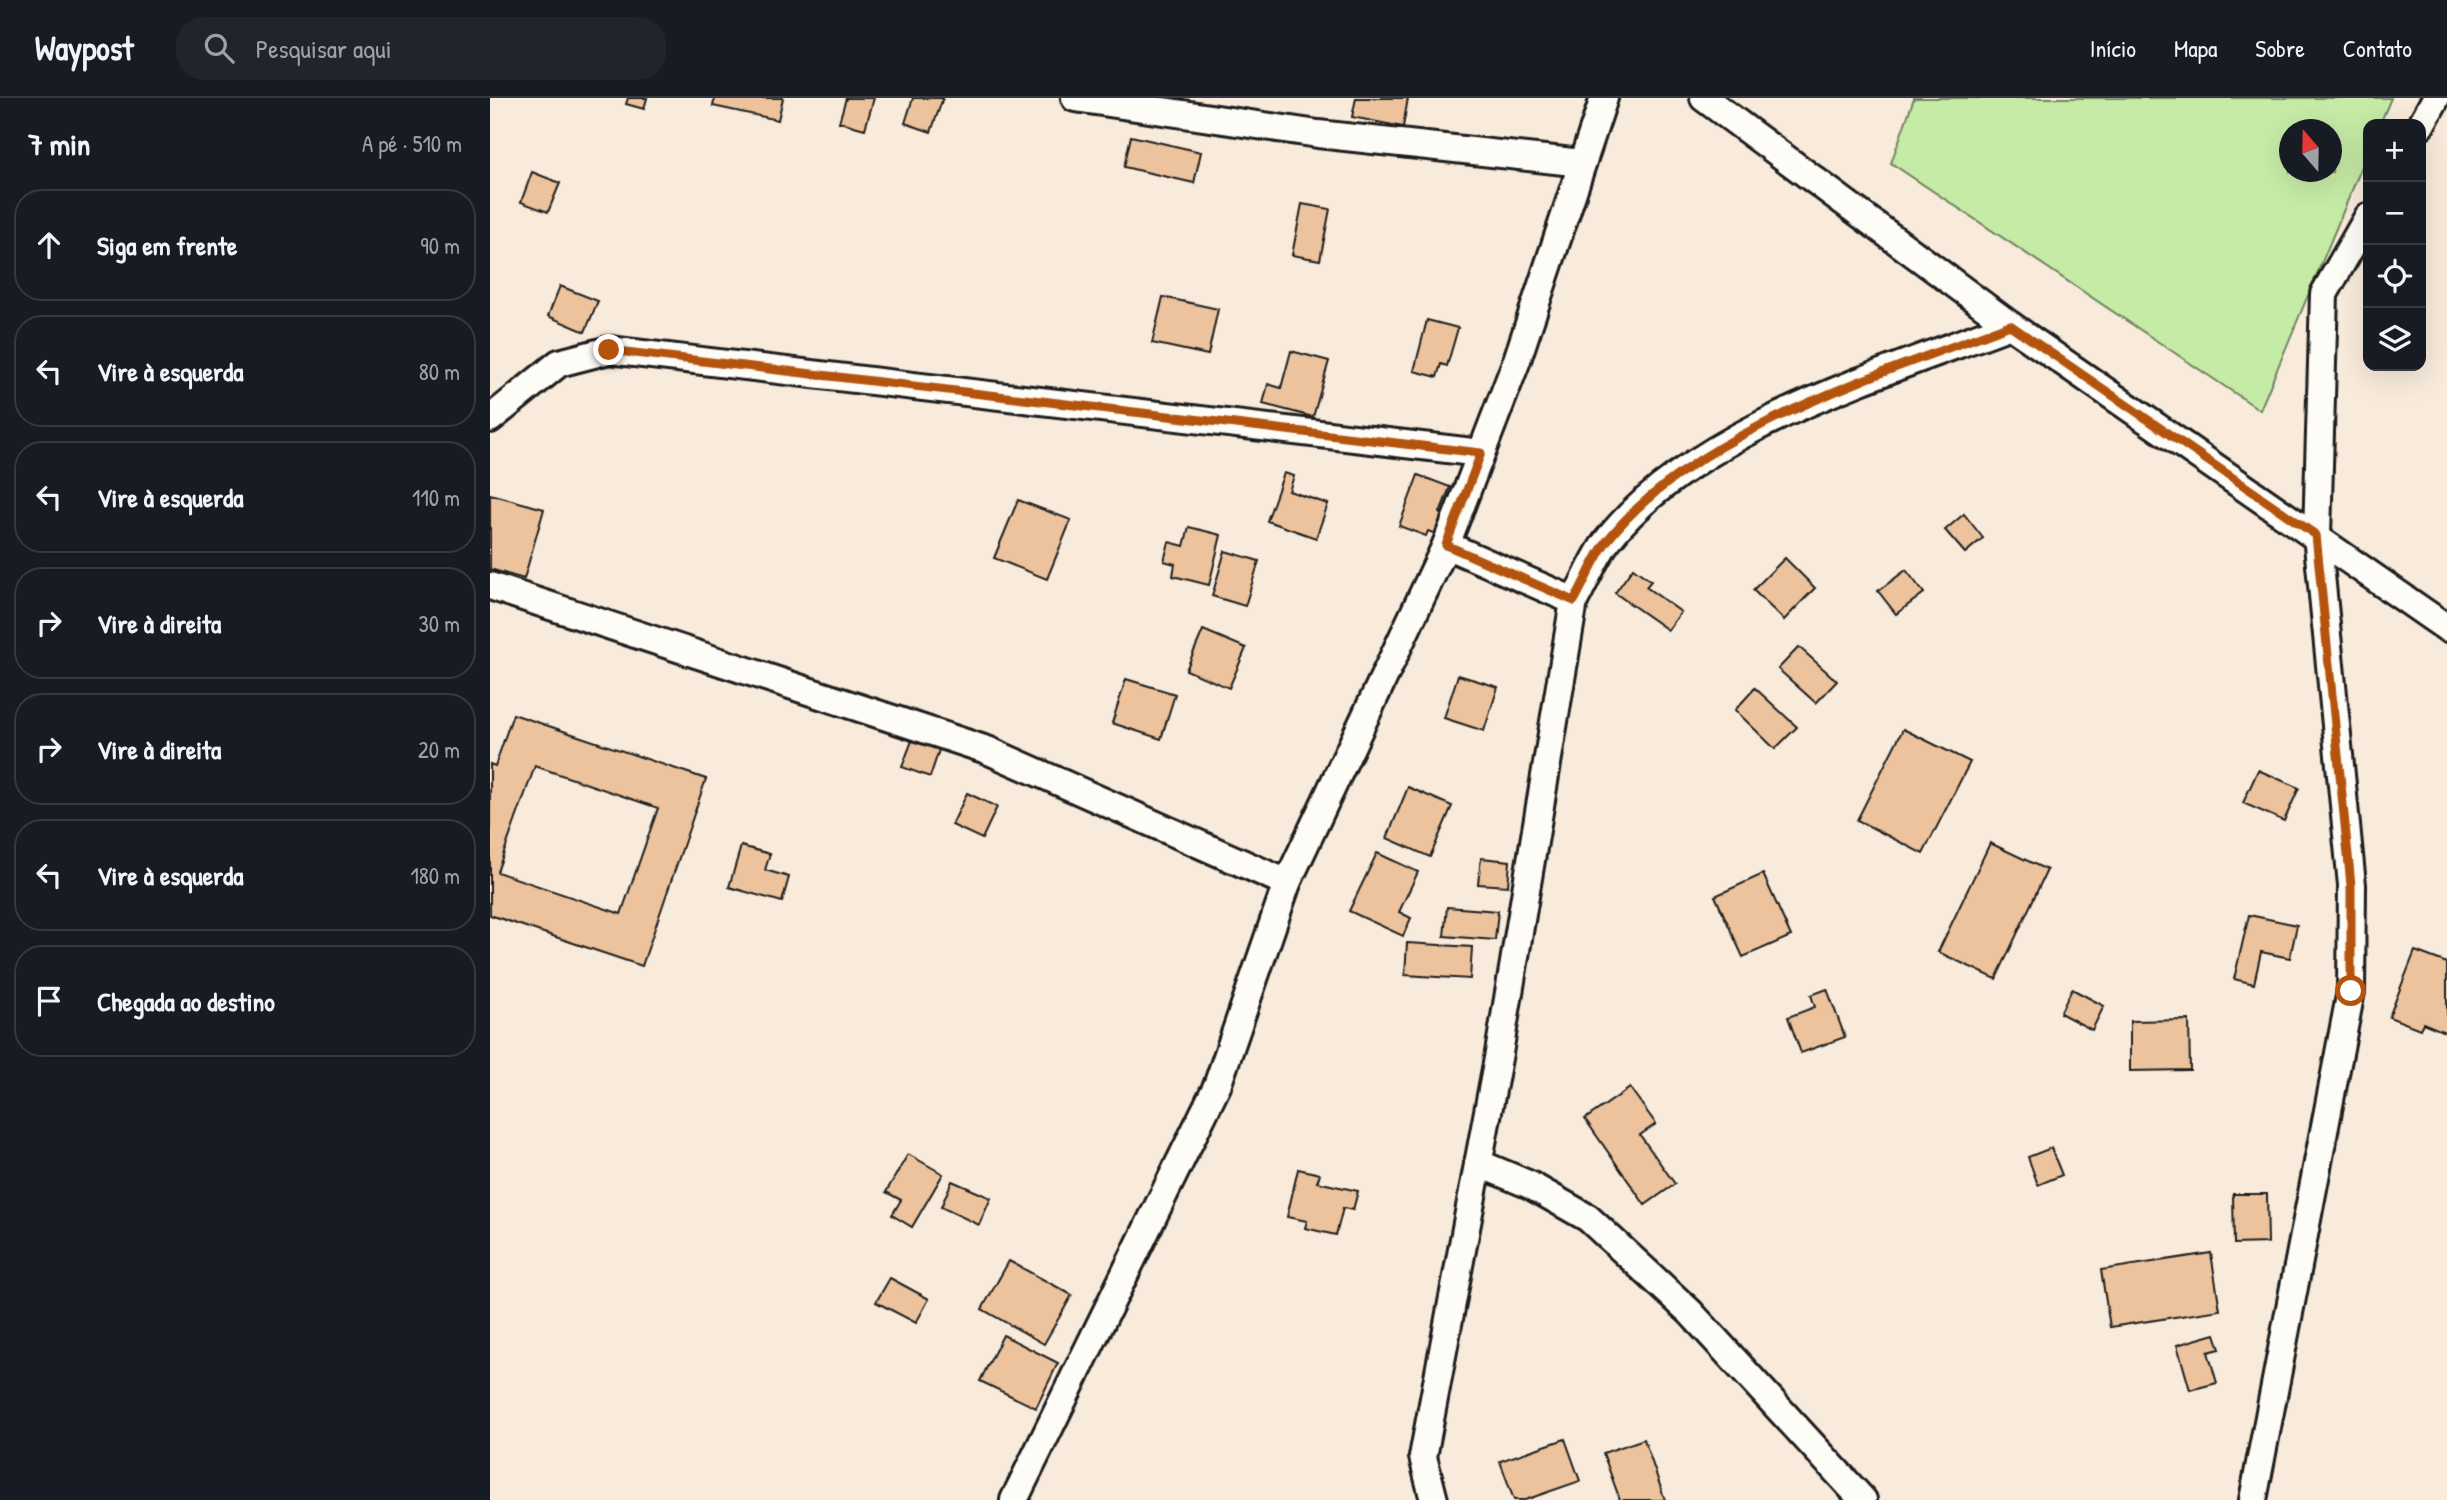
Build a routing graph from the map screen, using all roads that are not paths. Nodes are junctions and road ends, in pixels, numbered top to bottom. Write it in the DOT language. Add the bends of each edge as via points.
graph roads {
  1 [pos="1075,98"];
  2 [pos="1604,98"];
  3 [pos="1704,98"];
  4 [pos="2436,98"];
  5 [pos="2424,119"];
  6 [pos="1583,163"];
  7 [pos="2363,226"];
  8 [pos="2010,325"];
  9 [pos="490,419"];
  10 [pos="1481,453"];
  11 [pos="2316,535"];
  12 [pos="1446,545"];
  13 [pos="490,586"];
  14 [pos="1574,601"];
  15 [pos="2447,628"];
  16 [pos="1287,883"];
  17 [pos="1478,1163"];
  18 [pos="1423,1457"];
  19 [pos="1014,1500"];
  20 [pos="1416,1500"];
  21 [pos="1434,1500"];
  22 [pos="1863,1500"];
  23 [pos="2252,1500"];
  1 -- 6 [label="street" via="1318,134"];
  2 -- 6 [label="street"];
  3 -- 8 [label="street"];
  4 -- 5 [label="street"];
  6 -- 10 [label="street"];
  7 -- 11 [label="street" via="2325,294"];
  8 -- 11 [label="street"];
  8 -- 14 [label="street" via="1767,423 1668,480 1607,541"];
  9 -- 10 [label="street" via="559,363 609,350"];
  10 -- 12 [label="street"];
  11 -- 15 [label="street"];
  11 -- 23 [label="street" via="2351,885 2351,991"];
  12 -- 14 [label="street"];
  12 -- 16 [label="street"];
  13 -- 16 [label="street" via="987,750"];
  14 -- 17 [label="street"];
  16 -- 19 [label="street" via="1217,1086"];
  17 -- 18 [label="street"];
  17 -- 22 [label="street" via="1530,1185 1588,1218 1690,1312"];
  18 -- 20 [label="street"];
  18 -- 21 [label="street"];
}
